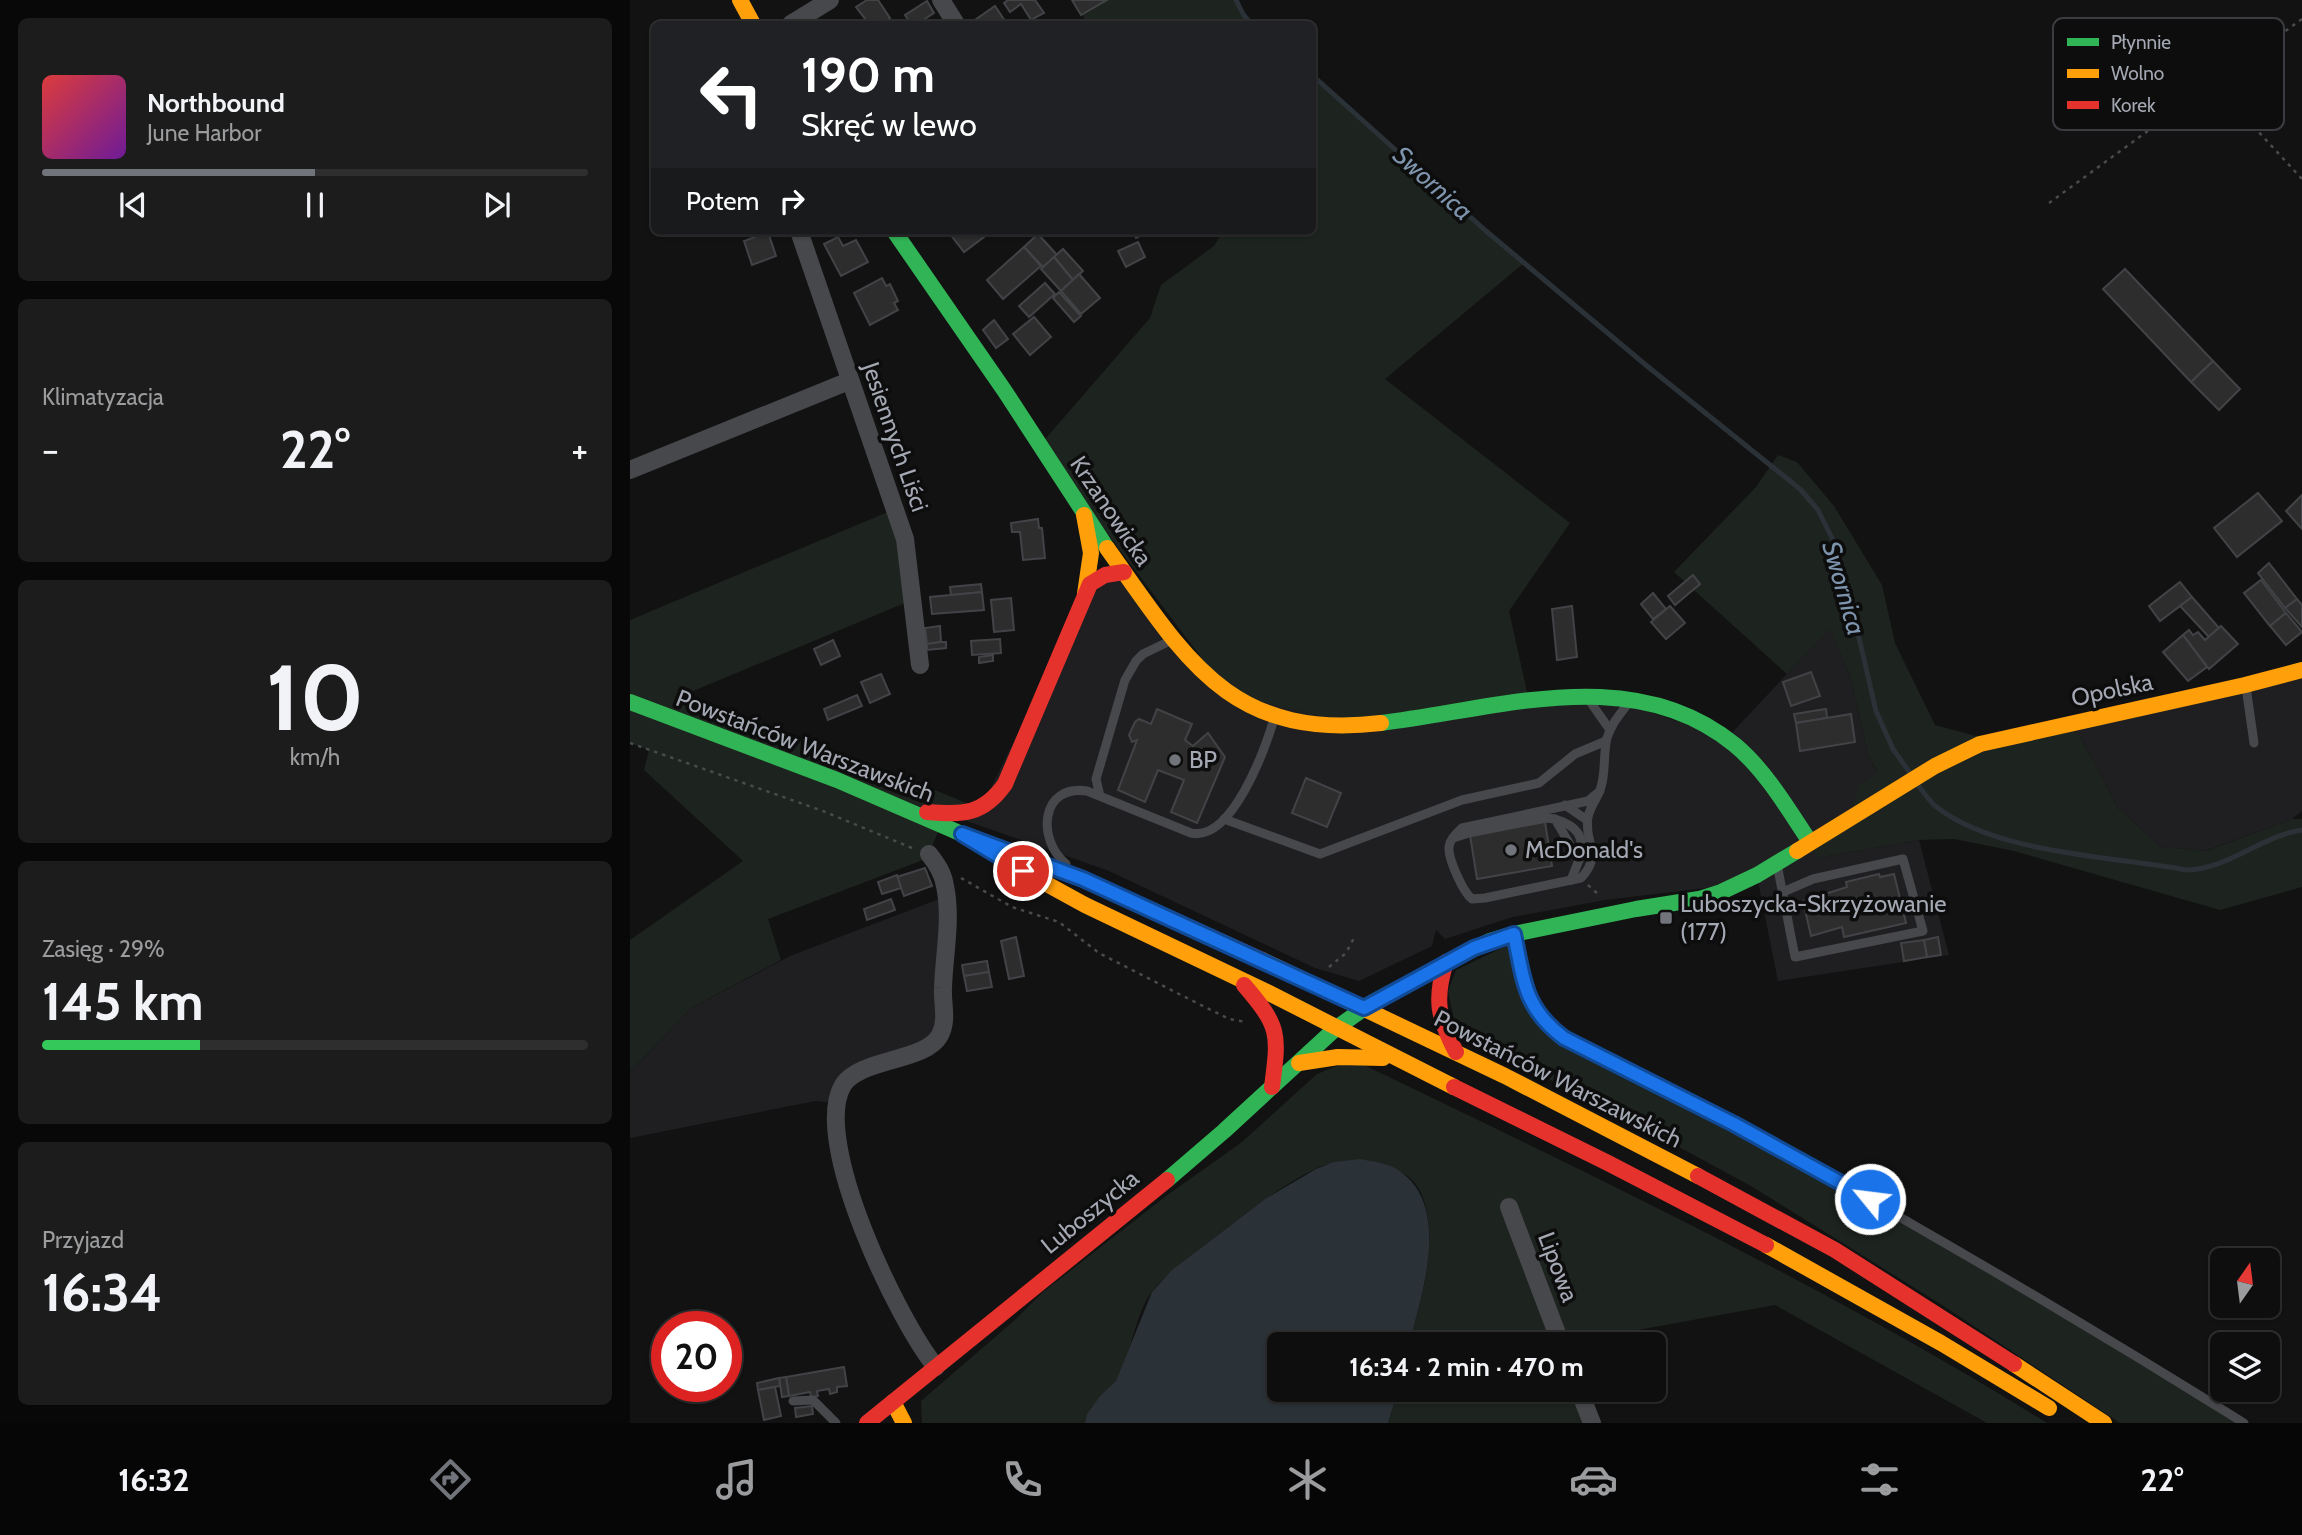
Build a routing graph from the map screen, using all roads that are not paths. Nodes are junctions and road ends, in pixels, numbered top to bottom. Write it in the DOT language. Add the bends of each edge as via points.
graph roads {
  1 [pos="740,0"];
  2 [pos="830,0"];
  3 [pos="941,0"];
  4 [pos="751,21"];
  5 [pos="796,21"];
  6 [pos="954,21"];
  7 [pos="800,235"];
  8 [pos="897,235"];
  9 [pos="849,381"];
  10 [pos="630,470"];
  11 [pos="1084,515"];
  12 [pos="1124,572"];
  13 [pos="1085,594"];
  14 [pos="1174,639"];
  15 [pos="920,665"];
  16 [pos="2302,670"];
  17 [pos="2245,685"];
  18 [pos="1585,695"];
  19 [pos="1633,698"];
  20 [pos="630,702"];
  21 [pos="1275,715"];
  22 [pos="1610,730"];
  23 [pos="1606,741"];
  24 [pos="2254,743"];
  25 [pos="1600,791"];
  26 [pos="1100,796"];
  27 [pos="1565,805"];
  28 [pos="910,810"];
  29 [pos="1224,819"];
  30 [pos="1587,820"];
  31 [pos="962,834"];
  32 [pos="1451,839"];
  33 [pos="1810,842"];
  34 [pos="934,861"];
  35 [pos="1777,863"];
  36 [pos="1083,879"];
  37 [pos="1571,880"];
  38 [pos="1783,892"];
  39 [pos="1514,934"];
  40 [pos="1446,962"];
  41 [pos="1238,978"];
  42 [pos="1364,1008"];
  43 [pos="1335,1029"];
  44 [pos="1456,1052"];
  45 [pos="1392,1058"];
  46 [pos="1299,1063"];
  47 [pos="1272,1087"];
  48 [pos="1509,1207"];
  49 [pos="1556,1332"];
  50 [pos="936,1367"];
  51 [pos="793,1401"];
  52 [pos="893,1402"];
  53 [pos="1584,1402"];
  54 [pos="2063,1417"];
  55 [pos="836,1423"];
  56 [pos="867,1423"];
  57 [pos="904,1423"];
  58 [pos="1592,1423"];
  59 [pos="2104,1423"];
  60 [pos="2244,1423"];
  1 -- 4 [label="main road"];
  2 -- 5 [label="street"];
  3 -- 6 [label="street"];
  7 -- 9 [label="street, Jesiennych Liści"];
  8 -- 11 [label="main road, Krzanowicka"];
  9 -- 10 [label="street"];
  9 -- 15 [label="street, Jesiennych Liści" via="905,539"];
  11 -- 12 [label="main road, Krzanowicka"];
  11 -- 13 [label="main road" via="1091,553"];
  12 -- 13 [label="main road" via="1097,578"];
  12 -- 14 [label="main road, Krzanowicka"];
  13 -- 28 [label="main road" via="995,799 961,814"];
  14 -- 21 [label="main road, Krzanowicka" via="1229,694"];
  14 -- 26 [label="lane" via="1143,654 1125,680 1096,779"];
  16 -- 17 [label="main road, Opolska"];
  17 -- 24 [label="lane"];
  17 -- 33 [label="main road, Opolska" via="1991,740 1956,754"];
  18 -- 19 [label="main road, Krzanowicka"];
  18 -- 21 [label="main road, Krzanowicka" via="1357,725"];
  18 -- 22 [label="lane"];
  19 -- 22 [label="lane"];
  19 -- 33 [label="main road, Krzanowicka" via="1682,712 1735,745 1762,774"];
  20 -- 28 [label="main road, Powstańców Warszawskich"];
  21 -- 29 [label="lane" via="1255,771"];
  22 -- 23 [label="lane"];
  23 -- 25 [label="lane"];
  23 -- 29 [label="lane" via="1575,754 1539,783 1462,800 1320,854"];
  25 -- 27 [label="lane" via="1588,801"];
  25 -- 30 [label="lane"];
  26 -- 29 [label="lane" via="1200,835"];
  26 -- 36 [label="lane" via="1069,791 1055,800 1049,814 1049,843"];
  27 -- 30 [label="lane"];
  27 -- 32 [label="lane" via="1462,828"];
  28 -- 31 [label="main road, Powstańców Warszawskich"];
  30 -- 37 [label="lane" via="1593,859 1581,878"];
  31 -- 36 [label="main road, Powstańców Warszawskich"];
  31 -- 41 [label="main road, Powstańców Warszawskich" via="1064,896"];
  32 -- 37 [label="lane" via="1449,849 1464,893 1472,899"];
  32 -- 37 [label="lane" via="1555,819 1579,860"];
  33 -- 35 [label="main road, Opolska"];
  34 -- 50 [label="street" via="946,888 945,1021 940,1037 929,1047 860,1071 843,1084 836,1120 859,1220 919,1346"];
  35 -- 38 [label="lane"];
  35 -- 39 [label="main road, Opolska" via="1699,899"];
  36 -- 42 [label="main road, Powstańców Warszawskich"];
  38 -- 38 [label="lane" via="1796,957 1923,931 1903,859 1812,879"];
  39 -- 40 [label="main road, Luboszycka"];
  39 -- 60 [label="lane" via="1530,1000 1547,1026 1564,1038 1870,1199"];
  40 -- 42 [label="main road, Luboszycka"];
  40 -- 44 [label="main road" via="1437,991 1438,1013"];
  41 -- 43 [label="main road, Powstańców Warszawskich"];
  41 -- 47 [label="main road" via="1276,1030"];
  42 -- 43 [label="main road, Luboszycka"];
  42 -- 44 [label="main road, Powstańców Warszawskich"];
  43 -- 45 [label="main road, Powstańców Warszawskich"];
  43 -- 46 [label="main road, Luboszycka"];
  44 -- 59 [label="main road, Powstańców Warszawskich" via="1835,1250"];
  45 -- 46 [label="main road" via="1338,1057"];
  45 -- 54 [label="main road, Powstańców Warszawskich" via="1723,1222"];
  46 -- 47 [label="main road, Luboszycka"];
  47 -- 50 [label="main road, Luboszycka" via="1157,1188"];
  48 -- 49 [label="street, Lipowa"];
  50 -- 52 [label="main road, Luboszycka"];
  51 -- 55 [label="lane" via="813,1400"];
  52 -- 56 [label="main road, Luboszycka"];
  52 -- 57 [label="main road"];
  53 -- 58 [label="street"];
}
